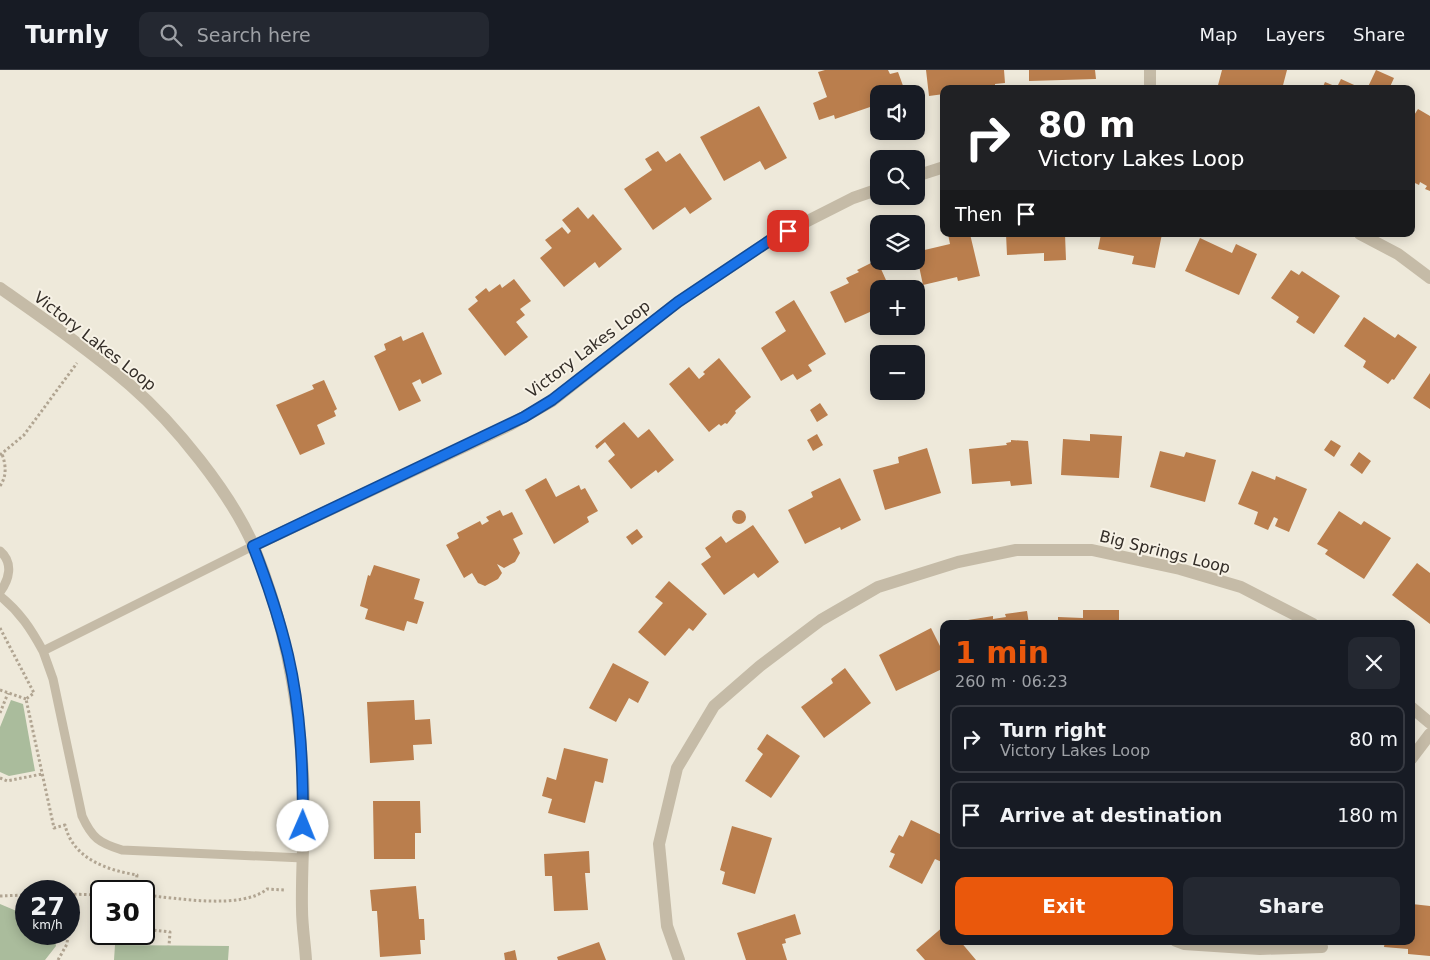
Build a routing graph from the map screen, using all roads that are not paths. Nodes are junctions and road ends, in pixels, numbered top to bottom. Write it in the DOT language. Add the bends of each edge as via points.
graph roads {
  1 [pos="1150,70"];
  2 [pos="1150,85"];
  3 [pos="940,168"];
  4 [pos="925,173"];
  5 [pos="870,192"];
  6 [pos="1366,237"];
  7 [pos="1430,278"];
  8 [pos="0,288"];
  9 [pos="253,546"];
  10 [pos="0,552"];
  11 [pos="0,594"];
  12 [pos="1305,620"];
  13 [pos="43,651"];
  14 [pos="1415,710"];
  15 [pos="1430,723"];
  16 [pos="1430,734"];
  17 [pos="1415,754"];
  18 [pos="302,858"];
  19 [pos="1199,945"];
  20 [pos="1323,950"];
  21 [pos="306,960"];
  22 [pos="679,960"];
  1 -- 2 [label="street"];
  3 -- 4 [label="street"];
  5 -- 9 [label="street, Victory Lakes Loop" via="772,239 678,302 552,400 510,425"];
  6 -- 7 [label="street" via="1398,254"];
  8 -- 9 [label="street, Victory Lakes Loop" via="86,350 171,426 236,513"];
  9 -- 13 [label="lane"];
  9 -- 18 [label="street, Victory Lakes Loop" via="286,648 299,716 304,777"];
  10 -- 11 [label="lane" via="10,568 7,583"];
  11 -- 13 [label="lane" via="27,623"];
  12 -- 22 [label="street, Big Springs Loop" via="1241,587 1180,569 1092,550 1016,550 958,562 878,587 821,620 714,706 676,768 659,844 667,926"];
  13 -- 18 [label="lane" via="53,679 82,816 89,832 103,844 122,850"];
  14 -- 15 [label="street"];
  16 -- 17 [label="street"];
  18 -- 21 [label="street, Victory Lakes Loop"];
  19 -- 20 [label="street"];
}
